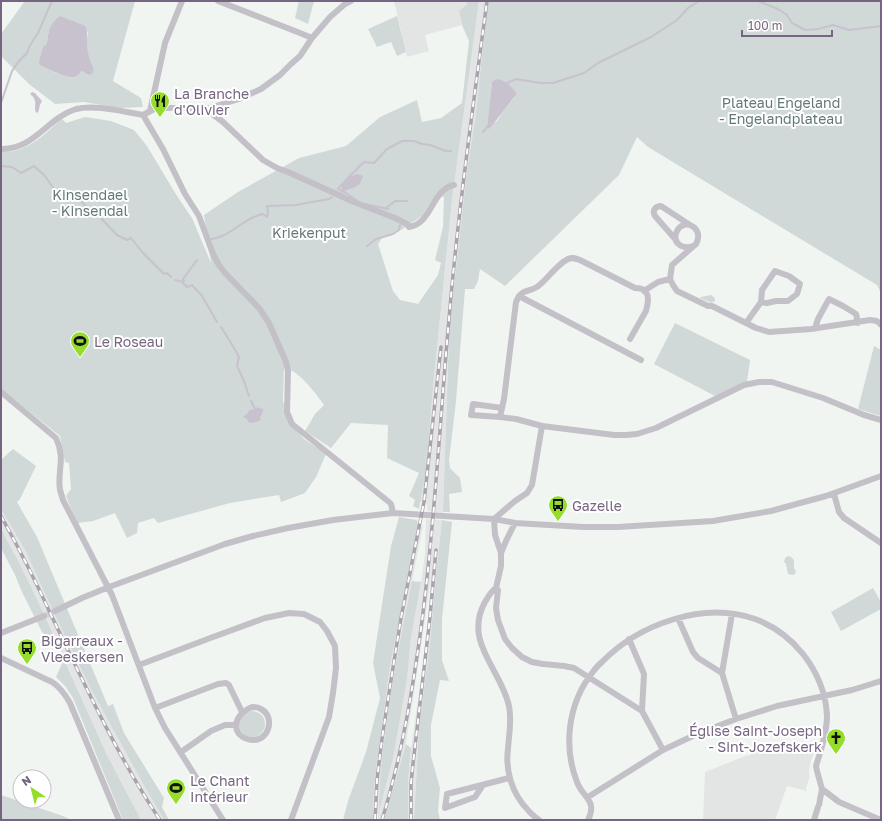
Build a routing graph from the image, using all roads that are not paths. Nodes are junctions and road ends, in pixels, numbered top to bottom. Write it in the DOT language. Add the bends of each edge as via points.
graph roads {
  1 [pos="182,1"];
  2 [pos="218,1"];
  3 [pos="351,1"];
  4 [pos="312,38"];
  5 [pos="206,110"];
  6 [pos="150,111"];
  7 [pos="143,116"];
  8 [pos="1,149"];
  9 [pos="454,185"];
  10 [pos="690,225"];
  11 [pos="676,241"];
  12 [pos="693,246"];
  13 [pos="670,279"];
  14 [pos="644,291"];
  15 [pos="519,296"];
  16 [pos="761,302"];
  17 [pos="858,322"];
  18 [pos="746,323"];
  19 [pos="881,325"];
  20 [pos="815,328"];
  21 [pos="630,339"];
  22 [pos="641,360"];
  23 [pos="1,392"];
  24 [pos="502,408"];
  25 [pos="500,417"];
  26 [pos="881,420"];
  27 [pos="542,426"];
  28 [pos="881,476"];
  29 [pos="834,494"];
  30 [pos="393,513"];
  31 [pos="494,519"];
  32 [pos="515,523"];
  33 [pos="881,543"];
  34 [pos="501,553"];
  35 [pos="109,588"];
  36 [pos="496,588"];
  37 [pos="55,611"];
  38 [pos="732,614"];
  39 [pos="44,616"];
  40 [pos="678,618"];
  41 [pos="1,633"];
  42 [pos="629,639"];
  43 [pos="1,658"];
  44 [pos="139,665"];
  45 [pos="722,673"];
  46 [pos="588,678"];
  47 [pos="881,681"];
  48 [pos="824,695"];
  49 [pos="155,708"];
  50 [pos="642,711"];
  51 [pos="242,712"];
  52 [pos="736,718"];
  53 [pos="236,725"];
  54 [pos="663,750"];
  55 [pos="181,752"];
  56 [pos="509,778"];
  57 [pos="483,785"];
  58 [pos="822,789"];
  59 [pos="588,797"];
  60 [pos="119,820"];
  61 [pos="224,820"];
  62 [pos="291,820"];
  63 [pos="539,820"];
  64 [pos="588,820"];
  65 [pos="814,820"];
  66 [pos="881,820"];
  1 -- 6 [label="street" via="164,43"];
  2 -- 4 [label="street"];
  3 -- 4 [label="street" via="330,17"];
  4 -- 5 [label="street" via="300,56 261,89"];
  5 -- 6 [label="street" via="156,108"];
  5 -- 9 [label="street" via="223,122 263,160 410,227 423,219 447,187"];
  6 -- 7 [label="street"];
  7 -- 8 [label="street" via="96,108 76,109 56,119 22,145"];
  7 -- 30 [label="street" via="199,216 219,265 269,323 286,362 287,412 292,424 389,502"];
  10 -- 11 [label="street" via="683,225 677,230"];
  10 -- 11 [label="street" via="661,206 654,209 655,216"];
  10 -- 12 [label="street" via="698,233 698,240"];
  11 -- 12 [label="street" via="686,248"];
  12 -- 13 [label="street" via="672,265"];
  13 -- 14 [label="street" via="658,282"];
  13 -- 18 [label="street" via="678,291"];
  14 -- 15 [label="street" via="571,258 565,260 538,286"];
  14 -- 21 [label="street" via="648,306"];
  15 -- 22 [label="street"];
  15 -- 24 [label="street" via="516,302"];
  16 -- 16 [label="street" via="762,290 775,271 789,276 800,284 797,294 788,301"];
  16 -- 18 [label="street"];
  17 -- 19 [label="street" via="870,320"];
  17 -- 20 [label="street"];
  17 -- 20 [label="street" via="856,314 829,299"];
  18 -- 20 [label="street" via="769,332"];
  23 -- 35 [label="street" via="56,438 61,454 60,491 63,500"];
  24 -- 25 [label="street"];
  24 -- 25 [label="street" via="473,404 471,415"];
  25 -- 27 [label="street"];
  26 -- 27 [label="street" via="772,382 759,382 744,385 656,428 637,434 614,435"];
  27 -- 31 [label="street" via="532,485 527,493"];
  28 -- 29 [label="street"];
  29 -- 32 [label="street" via="771,511 713,522 618,527"];
  29 -- 33 [label="street" via="839,512 844,518"];
  30 -- 31 [label="street"];
  30 -- 35 [label="street" via="333,520 253,536"];
  31 -- 32 [label="street"];
  31 -- 34 [label="street" via="495,535"];
  32 -- 34 [label="street"];
  34 -- 36 [label="street"];
  35 -- 37 [label="street"];
  35 -- 44 [label="street"];
  36 -- 46 [label="street" via="498,620 505,639 512,648 532,662 574,668"];
  36 -- 56 [label="street" via="490,593 482,608 478,633 485,655 509,706"];
  38 -- 40 [label="street"];
  38 -- 45 [label="street"];
  38 -- 48 [label="street" via="764,622 792,641 812,666"];
  39 -- 41 [label="street"];
  40 -- 42 [label="street" via="658,624"];
  40 -- 45 [label="street" via="693,652"];
  42 -- 46 [label="street" via="610,654"];
  42 -- 50 [label="street" via="644,674"];
  43 -- 60 [label="street" via="52,682 64,693"];
  44 -- 49 [label="street"];
  44 -- 62 [label="street" via="265,618 289,613 304,614 320,622 335,646 333,693 329,717"];
  45 -- 52 [label="street"];
  46 -- 50 [label="street"];
  46 -- 59 [label="street" via="571,716 569,739 577,784"];
  47 -- 48 [label="street"];
  48 -- 52 [label="street"];
  48 -- 58 [label="street" via="827,717 816,766"];
  49 -- 51 [label="street" via="226,683"];
  49 -- 55 [label="street"];
  50 -- 54 [label="street"];
  51 -- 53 [label="street"];
  51 -- 53 [label="street" via="252,707 261,709 268,717 268,731 262,738 251,740 238,732"];
  52 -- 54 [label="street"];
  53 -- 55 [label="street" via="226,725 211,731"];
  54 -- 59 [label="street"];
  55 -- 61 [label="street"];
  56 -- 57 [label="street"];
  56 -- 63 [label="street" via="527,810"];
  57 -- 57 [label="street" via="447,794 445,808 475,798"];
  58 -- 65 [label="street"];
  58 -- 66 [label="street" via="839,802"];
  59 -- 64 [label="street" via="591,809"];
}
